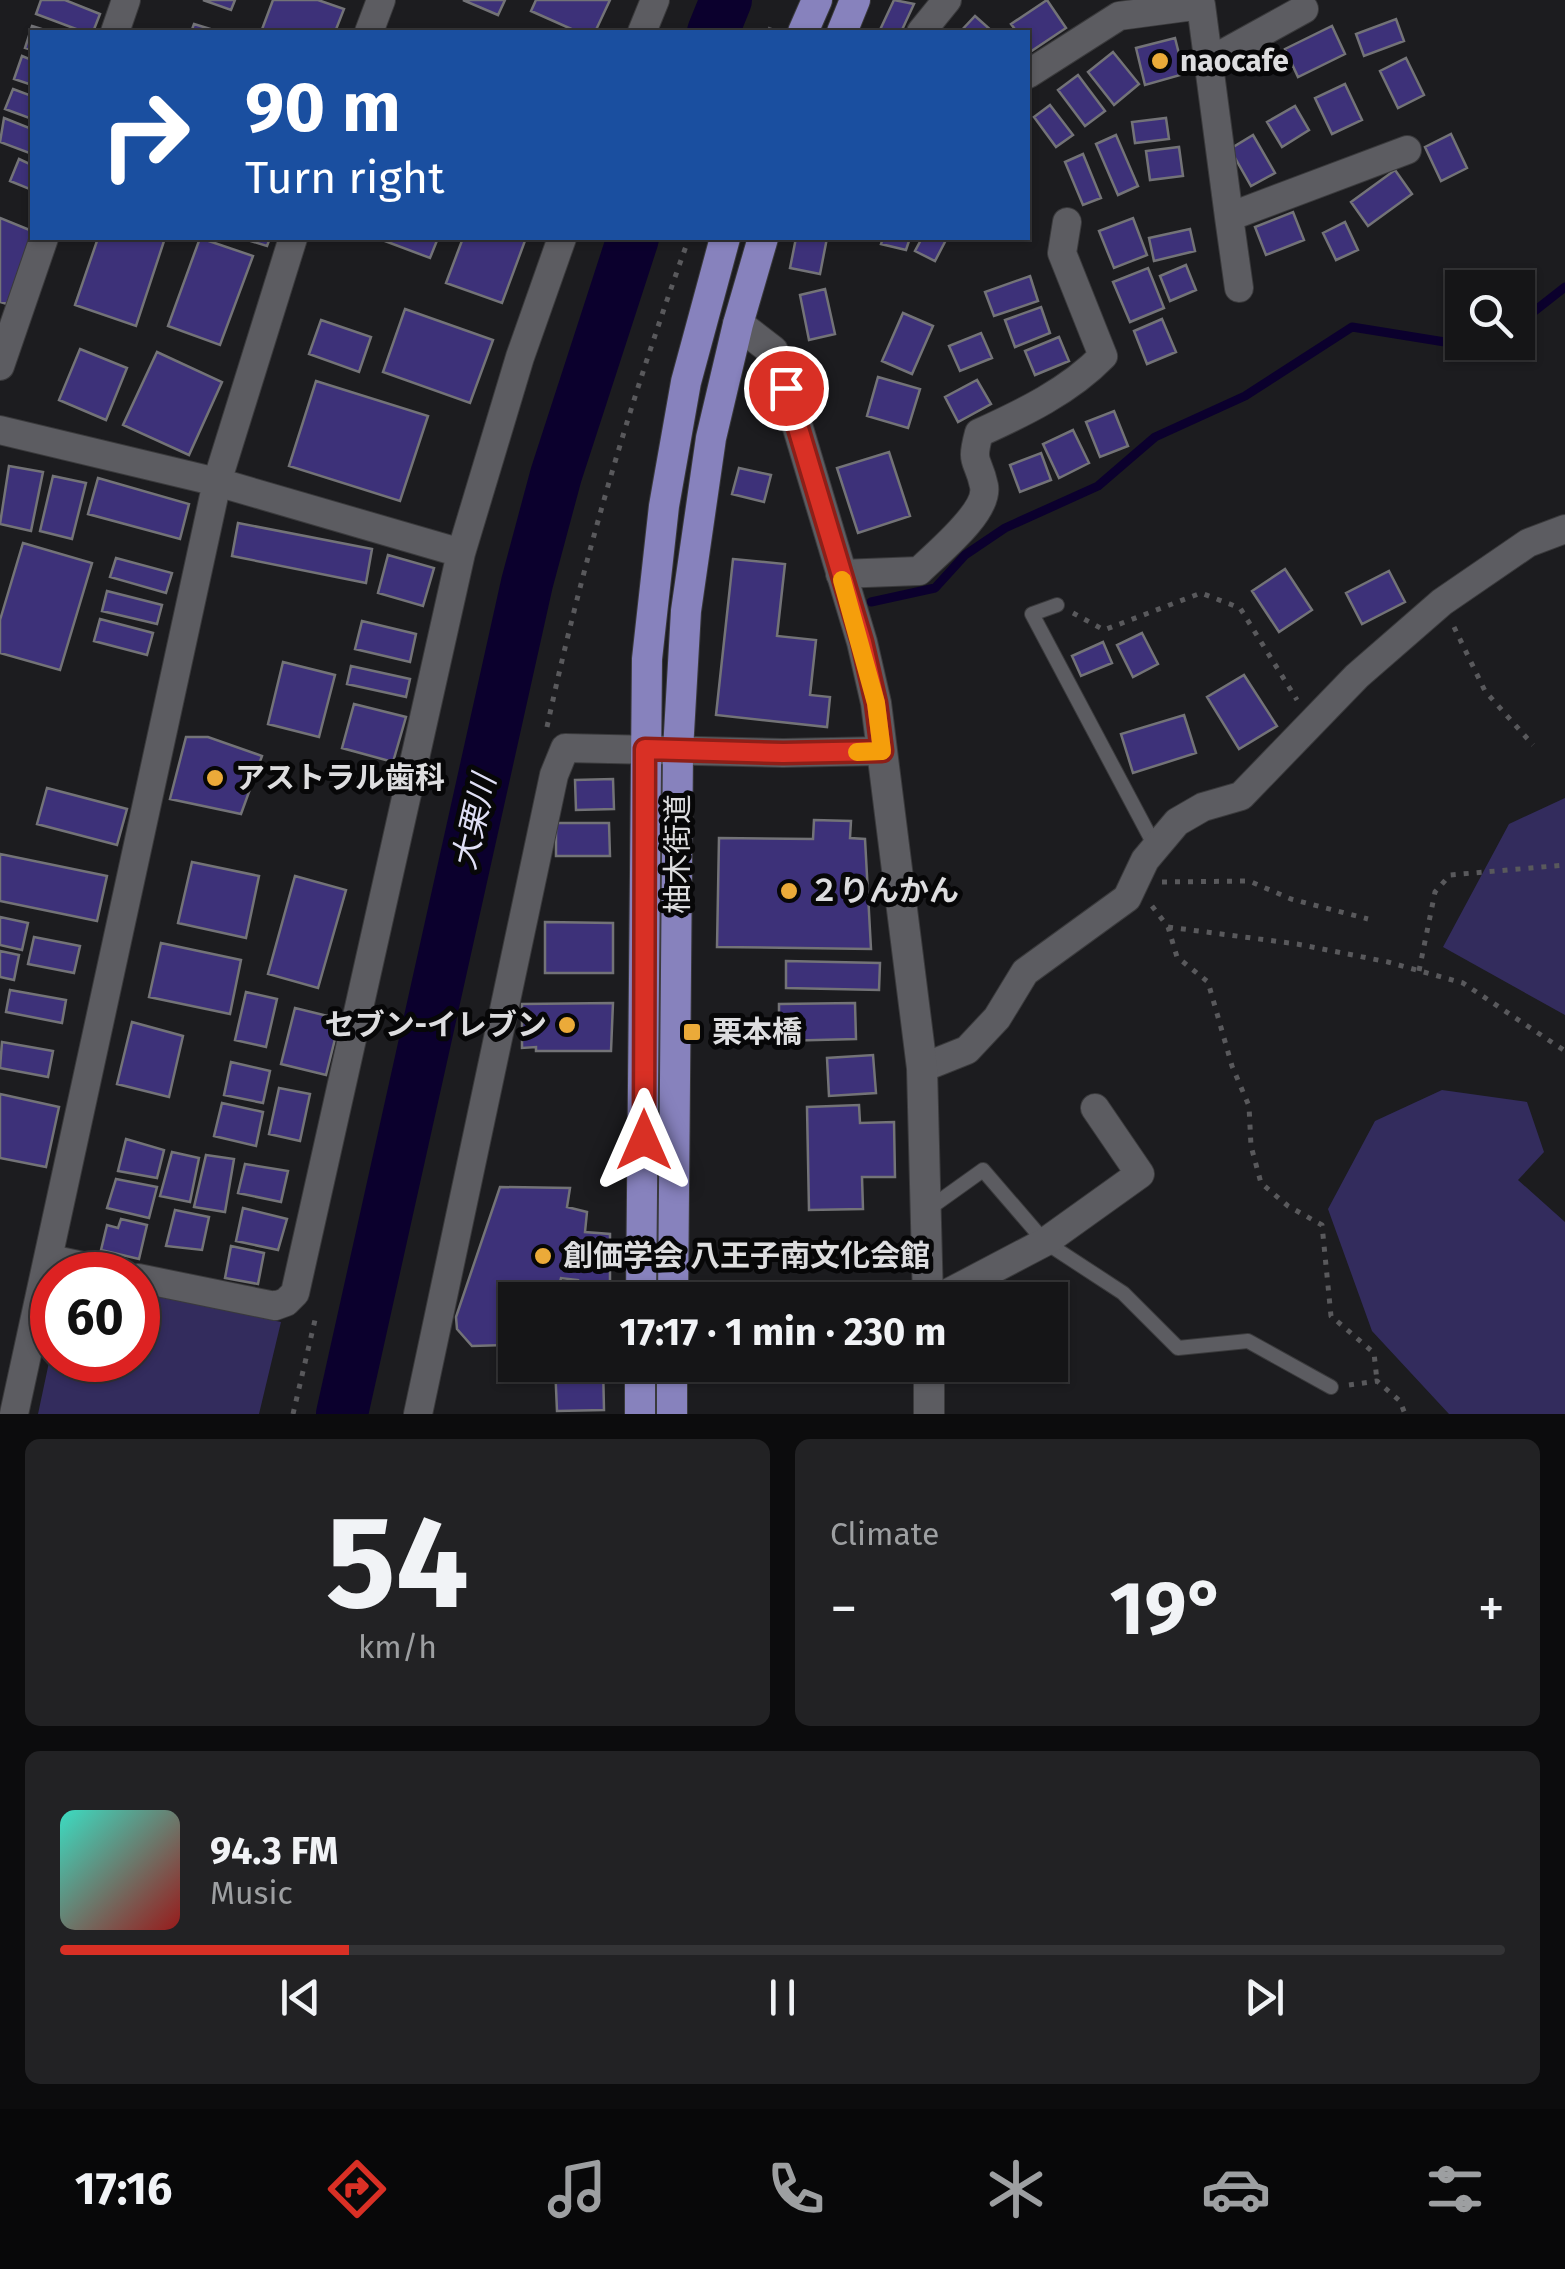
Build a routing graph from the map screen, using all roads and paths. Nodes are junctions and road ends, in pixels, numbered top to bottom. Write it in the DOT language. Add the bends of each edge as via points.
graph roads {
  1 [pos="126,0"];
  2 [pos="381,0"];
  3 [pos="655,0"];
  4 [pos="817,0"];
  5 [pos="855,0"];
  6 [pos="947,0"];
  7 [pos="1304,9"];
  8 [pos="116,30"];
  9 [pos="370,30"];
  10 [pos="643,30"];
  11 [pos="804,30"];
  12 [pos="843,30"];
  13 [pos="923,30"];
  14 [pos="1208,62"];
  15 [pos="1030,73"];
  16 [pos="1407,150"];
  17 [pos="1229,217"];
  18 [pos="1067,222"];
  19 [pos="43,240"];
  20 [pos="292,240"];
  21 [pos="561,240"];
  22 [pos="688,240"];
  23 [pos="724,240"];
  24 [pos="762,240"];
  25 [pos="1239,288"];
  26 [pos="738,324"];
  27 [pos="0,366"];
  28 [pos="0,430"];
  29 [pos="217,482"];
  30 [pos="1565,529"];
  31 [pos="461,553"];
  32 [pos="840,574"];
  33 [pos="1442,602"];
  34 [pos="1057,605"];
  35 [pos="1311,724"];
  36 [pos="546,732"];
  37 [pos="1533,745"];
  38 [pos="645,749"];
  39 [pos="678,750"];
  40 [pos="882,751"];
  41 [pos="1156,848"];
  42 [pos="1565,865"];
  43 [pos="1134,882"];
  44 [pos="1368,919"];
  45 [pos="1168,927"];
  46 [pos="1419,971"];
  47 [pos="1565,1052"];
  48 [pos="922,1068"];
  49 [pos="1094,1108"];
  50 [pos="926,1210"];
  51 [pos="1046,1242"];
  52 [pos="52,1252"];
  53 [pos="160,1282"];
  54 [pos="641,1282"];
  55 [pos="674,1282"];
  56 [pos="928,1282"];
  57 [pos="969,1282"];
  58 [pos="315,1320"];
  59 [pos="30,1345"];
  60 [pos="1377,1381"];
  61 [pos="640,1382"];
  62 [pos="672,1382"];
  63 [pos="928,1382"];
  64 [pos="1331,1387"];
  65 [pos="14,1414"];
  66 [pos="293,1414"];
  67 [pos="418,1414"];
  68 [pos="640,1414"];
  69 [pos="672,1414"];
  70 [pos="929,1414"];
  71 [pos="1404,1414"];
  1 -- 8 [label="street"];
  2 -- 9 [label="street"];
  3 -- 10 [label="street"];
  4 -- 11 [label="main road"];
  5 -- 12 [label="main road"];
  6 -- 13 [label="street"];
  7 -- 14 [label="street"];
  14 -- 15 [label="street" via="1201,5 1119,16"];
  14 -- 17 [label="street"];
  16 -- 17 [label="street"];
  17 -- 25 [label="street"];
  18 -- 32 [label="street" via="1062,253 1104,356 1028,410 980,433 972,459 985,488 978,512 918,572"];
  19 -- 27 [label="street"];
  20 -- 29 [label="street"];
  21 -- 31 [label="street"];
  22 -- 36 [label="path" via="589,546"];
  23 -- 38 [label="main road, 柚木街道" via="686,382 664,506 647,659"];
  24 -- 26 [label="main road, 柚木街道"];
  26 -- 32 [label="street" via="773,352"];
  26 -- 39 [label="main road, 柚木街道" via="696,523"];
  28 -- 29 [label="street"];
  29 -- 31 [label="street"];
  29 -- 52 [label="street"];
  30 -- 33 [label="street" via="1528,543"];
  31 -- 53 [label="street" via="295,1293 275,1306"];
  32 -- 40 [label="street"];
  33 -- 35 [label="street"];
  33 -- 37 [label="path" via="1485,691"];
  34 -- 35 [label="path" via="1104,630 1202,593 1240,608"];
  34 -- 41 [label="lane" via="1032,614"];
  35 -- 41 [label="street" via="1240,796 1176,822"];
  38 -- 39 [label="street"];
  38 -- 54 [label="main road, 柚木街道"];
  38 -- 67 [label="street" via="565,748 554,775"];
  39 -- 40 [label="street"];
  39 -- 55 [label="main road, 柚木街道"];
  40 -- 48 [label="street"];
  41 -- 43 [label="street"];
  42 -- 46 [label="path" via="1450,875 1435,892"];
  43 -- 44 [label="path" via="1249,881"];
  43 -- 45 [label="path"];
  43 -- 48 [label="street" via="1127,898 1026,972 997,1018 966,1050"];
  45 -- 46 [label="path" via="1297,944"];
  45 -- 60 [label="path" via="1178,957 1208,982 1249,1106 1261,1183 1322,1225 1331,1316 1374,1353"];
  46 -- 47 [label="path" via="1462,984"];
  48 -- 50 [label="street"];
  49 -- 51 [label="street" via="1140,1174"];
  50 -- 51 [label="lane" via="983,1170"];
  50 -- 56 [label="street"];
  51 -- 57 [label="street"];
  51 -- 64 [label="lane" via="1124,1292 1178,1348 1248,1341"];
  58 -- 66 [label="path"];
  59 -- 65 [label="street"];
  60 -- 64 [label="path"];
  60 -- 71 [label="path" via="1400,1401"];
  61 -- 68 [label="main road"];
  62 -- 69 [label="main road"];
  63 -- 70 [label="street"];
}
